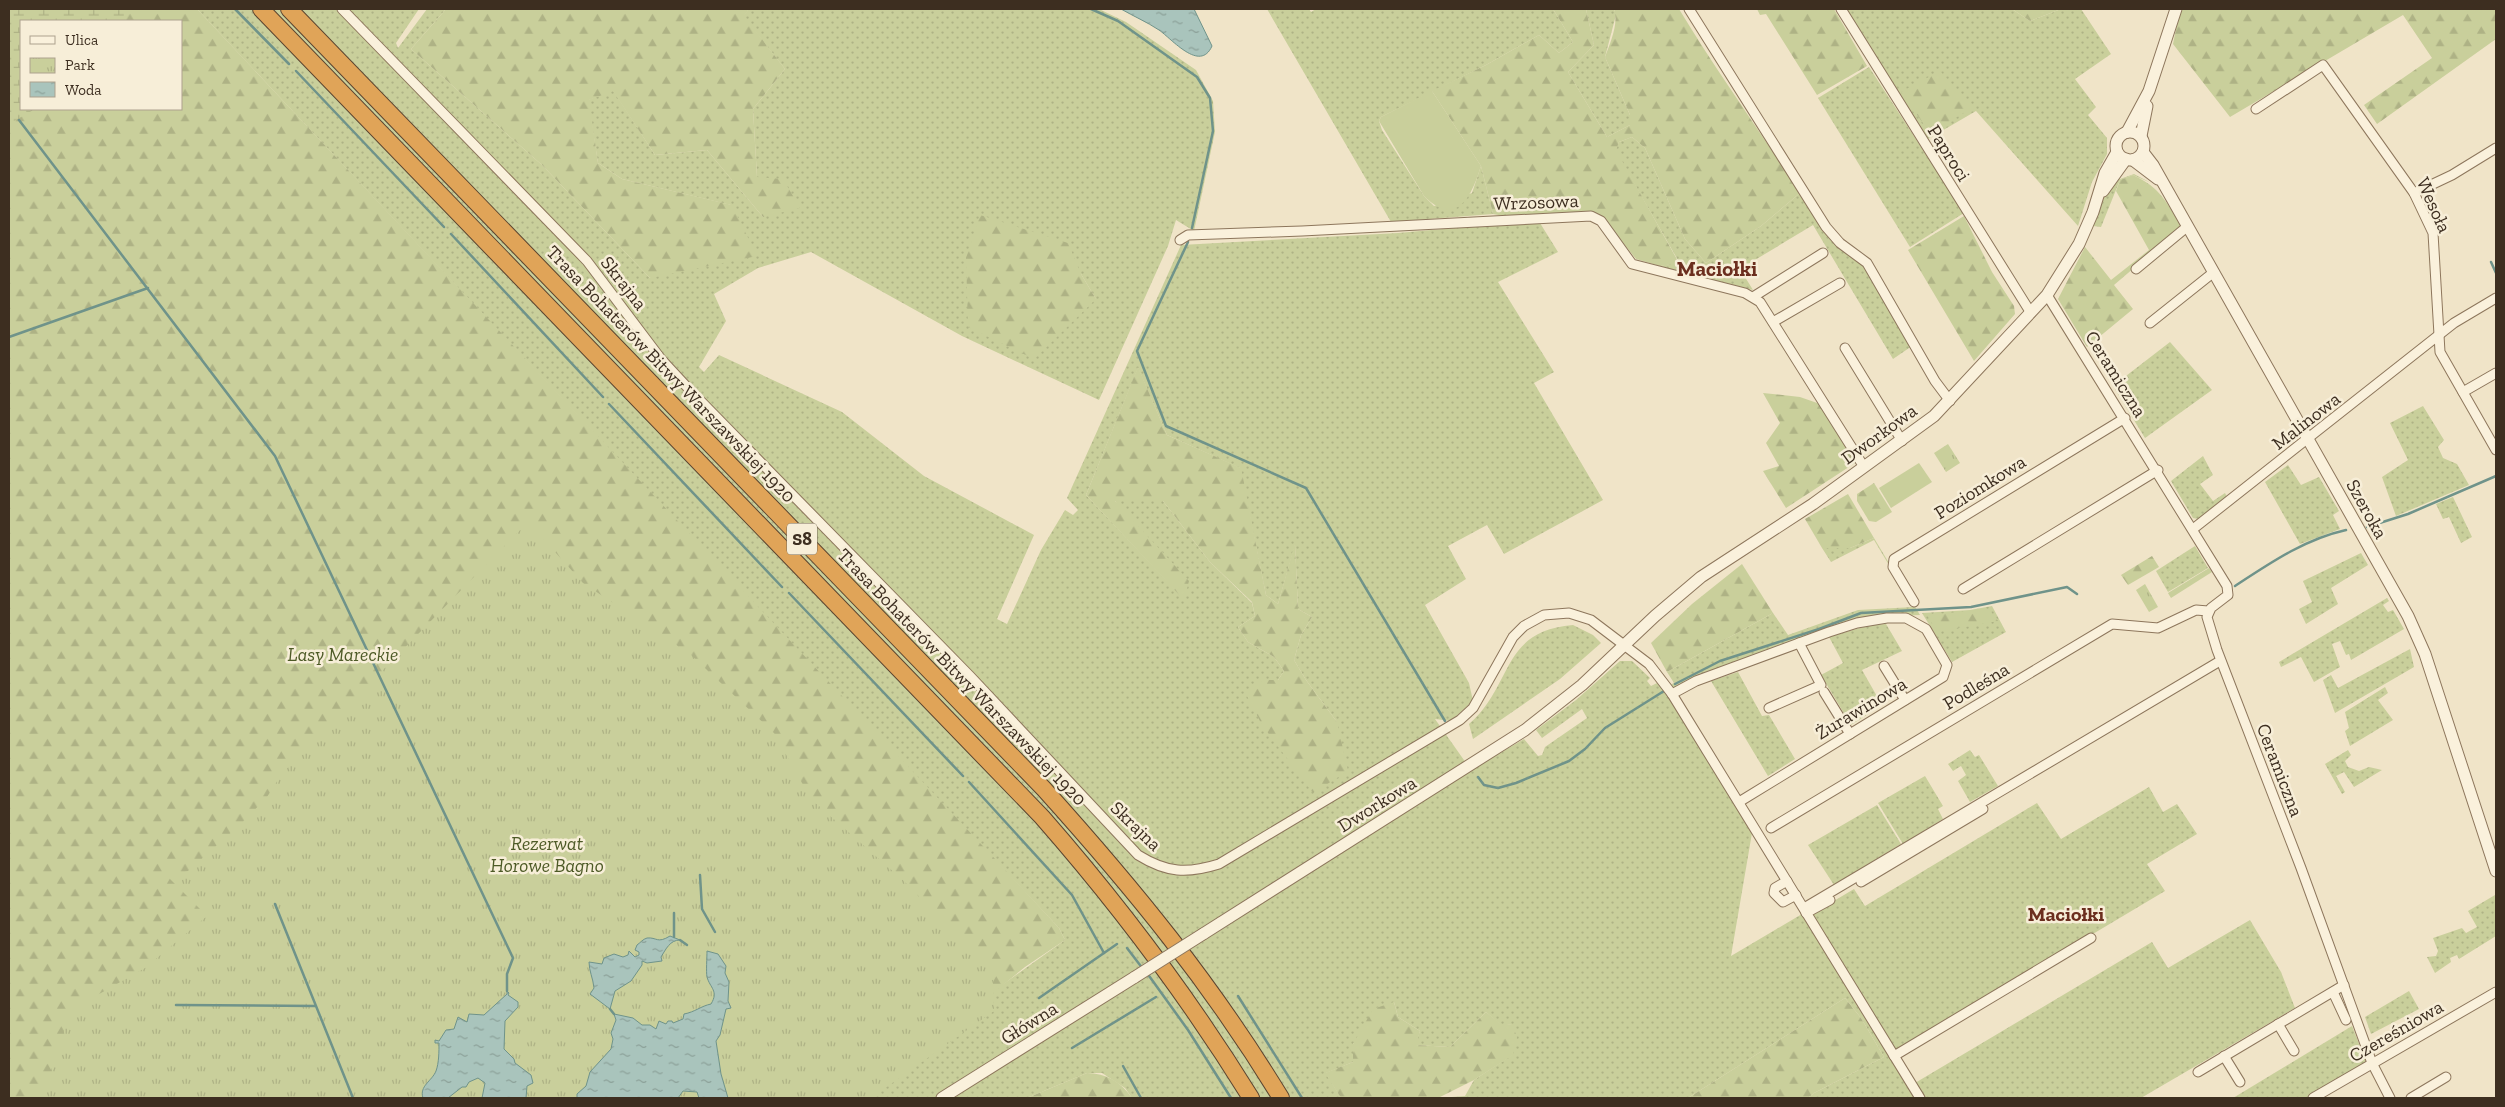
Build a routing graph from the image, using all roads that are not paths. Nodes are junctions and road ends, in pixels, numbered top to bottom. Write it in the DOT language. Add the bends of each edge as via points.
graph roads {
  1 [pos="261,9"];
  2 [pos="289,9"];
  3 [pos="342,9"];
  4 [pos="1689,9"];
  5 [pos="1841,9"];
  6 [pos="2176,9"];
  7 [pos="2149,91"];
  8 [pos="2256,109"];
  9 [pos="2127,132"];
  10 [pos="2141,136"];
  11 [pos="2496,148"];
  12 [pos="2143,152"];
  13 [pos="2126,157"];
  14 [pos="2164,183"];
  15 [pos="2414,193"];
  16 [pos="2188,226"];
  17 [pos="1180,240"];
  18 [pos="1823,253"];
  19 [pos="2136,268"];
  20 [pos="2214,272"];
  21 [pos="1840,283"];
  22 [pos="2047,295"];
  23 [pos="1753,297"];
  24 [pos="2496,298"];
  25 [pos="2031,313"];
  26 [pos="1773,322"];
  27 [pos="2150,323"];
  28 [pos="2438,338"];
  29 [pos="1845,348"];
  30 [pos="2496,373"];
  31 [pos="2463,392"];
  32 [pos="1950,401"];
  33 [pos="2125,418"];
  34 [pos="2308,440"];
  35 [pos="1902,441"];
  36 [pos="2496,450"];
  37 [pos="1864,467"];
  38 [pos="2158,470"];
  39 [pos="2193,529"];
  40 [pos="1963,590"];
  41 [pos="1914,602"];
  42 [pos="2208,611"];
  43 [pos="1799,643"];
  44 [pos="1625,645"];
  45 [pos="2220,661"];
  46 [pos="1884,666"];
  47 [pos="1824,692"];
  48 [pos="1672,694"];
  49 [pos="1905,700"];
  50 [pos="1769,708"];
  51 [pos="2111,732"];
  52 [pos="1850,734"];
  53 [pos="1739,802"];
  54 [pos="1771,828"];
  55 [pos="1174,871"];
  56 [pos="2496,871"];
  57 [pos="1787,881"];
  58 [pos="1796,895"];
  59 [pos="1805,911"];
  60 [pos="2092,938"];
  61 [pos="1135,977"];
  62 [pos="2344,985"];
  63 [pos="2333,992"];
  64 [pos="2496,992"];
  65 [pos="2346,1020"];
  66 [pos="2278,1024"];
  67 [pos="2294,1051"];
  68 [pos="1894,1056"];
  69 [pos="2224,1056"];
  70 [pos="2372,1064"];
  71 [pos="2198,1072"];
  72 [pos="2446,1077"];
  73 [pos="2240,1082"];
  74 [pos="942,1098"];
  75 [pos="1251,1098"];
  76 [pos="1281,1098"];
  77 [pos="1920,1098"];
  78 [pos="2313,1098"];
  79 [pos="2390,1098"];
  80 [pos="2411,1098"];
  1 -- 75 [label="highway, Trasa Bohaterów Bitwy Warszawskiej 1920 / S8" via="1042,817 1158,958"];
  2 -- 76 [label="highway, Trasa Bohaterów Bitwy Warszawskiej 1920 / S8" via="1044,789 1130,886 1203,978"];
  3 -- 55 [label="street, Skrajna" via="587,261 661,359 687,387 964,670 1138,855 1154,866"];
  4 -- 32 [label="street" via="1826,227 1840,243 1867,263 1935,381"];
  5 -- 25 [label="street, Paproci"];
  6 -- 7 [label="street"];
  7 -- 9 [label="street"];
  7 -- 10 [label="street"];
  8 -- 15 [label="street, Wesoła" via="2323,65"];
  9 -- 10 [label="street"];
  9 -- 13 [label="street" via="2118,139"];
  10 -- 12 [label="street"];
  11 -- 15 [label="street" via="2452,175"];
  12 -- 13 [label="street"];
  12 -- 14 [label="street, Szeroka"];
  13 -- 14 [label="street, Szeroka"];
  13 -- 22 [label="street, Dworkowa" via="2105,173 2098,199 2075,250"];
  14 -- 16 [label="street, Szeroka"];
  15 -- 28 [label="street, Wesoła" via="2433,233 2438,279"];
  16 -- 19 [label="street"];
  16 -- 20 [label="street, Szeroka"];
  17 -- 23 [label="street, Wrzosowa" via="1188,235 1591,216 1601,221 1632,264"];
  18 -- 23 [label="street"];
  20 -- 27 [label="street"];
  20 -- 34 [label="street, Szeroka"];
  21 -- 26 [label="street"];
  22 -- 25 [label="street, Dworkowa"];
  22 -- 33 [label="street, Ceramiczna"];
  23 -- 26 [label="street"];
  24 -- 28 [label="street, Malinowa" via="2454,323"];
  25 -- 32 [label="street, Dworkowa"];
  26 -- 37 [label="street"];
  28 -- 31 [label="street, Wesoła" via="2440,352"];
  28 -- 34 [label="street, Malinowa"];
  29 -- 35 [label="street"];
  30 -- 31 [label="street"];
  31 -- 36 [label="street, Wesoła"];
  32 -- 35 [label="street, Dworkowa"];
  33 -- 38 [label="street, Ceramiczna"];
  33 -- 41 [label="street, Poziomkowa" via="1894,559 1893,567"];
  34 -- 39 [label="street, Malinowa"];
  34 -- 56 [label="street, Szeroka" via="2418,638"];
  35 -- 37 [label="street, Dworkowa"];
  37 -- 44 [label="street, Dworkowa" via="1708,572"];
  38 -- 39 [label="street, Ceramiczna"];
  38 -- 40 [label="street"];
  39 -- 42 [label="street, Ceramiczna" via="2229,591"];
  42 -- 45 [label="street, Ceramiczna"];
  42 -- 54 [label="street, Podleśna" via="2196,610 2158,628 2112,624"];
  43 -- 48 [label="street" via="1705,678"];
  43 -- 49 [label="street, Żurawinowa" via="1870,620 1906,618 1915,622 1926,629 1947,665 1943,677"];
  43 -- 50 [label="street" via="1821,685"];
  44 -- 48 [label="street" via="1657,672"];
  44 -- 55 [label="street, Dworkowa" via="1599,624 1579,615 1559,613 1535,619 1513,637 1473,708 1460,720 1219,864"];
  44 -- 61 [label="street, Dworkowa, bridge" via="1582,685 1525,730"];
  45 -- 59 [label="street"];
  45 -- 62 [label="street, Ceramiczna"];
  46 -- 49 [label="street"];
  47 -- 52 [label="street"];
  48 -- 53 [label="street"];
  49 -- 52 [label="street, Żurawinowa"];
  51 -- 59 [label="street"];
  52 -- 53 [label="street, Żurawinowa"];
  53 -- 57 [label="street"];
  57 -- 58 [label="street"];
  57 -- 58 [label="street" via="1775,888 1774,893 1783,902"];
  58 -- 59 [label="street"];
  59 -- 68 [label="street"];
  60 -- 68 [label="street"];
  61 -- 74 [label="street, Główna"];
  62 -- 63 [label="street"];
  62 -- 70 [label="street, Ceramiczna"];
  63 -- 65 [label="street"];
  63 -- 66 [label="street"];
  64 -- 70 [label="street, Czereśniowa"];
  66 -- 67 [label="street"];
  66 -- 69 [label="street"];
  68 -- 77 [label="street"];
  69 -- 71 [label="street"];
  69 -- 73 [label="street"];
  70 -- 78 [label="street, Czereśniowa"];
  70 -- 79 [label="street, Ceramiczna"];
  72 -- 80 [label="street"];
}
